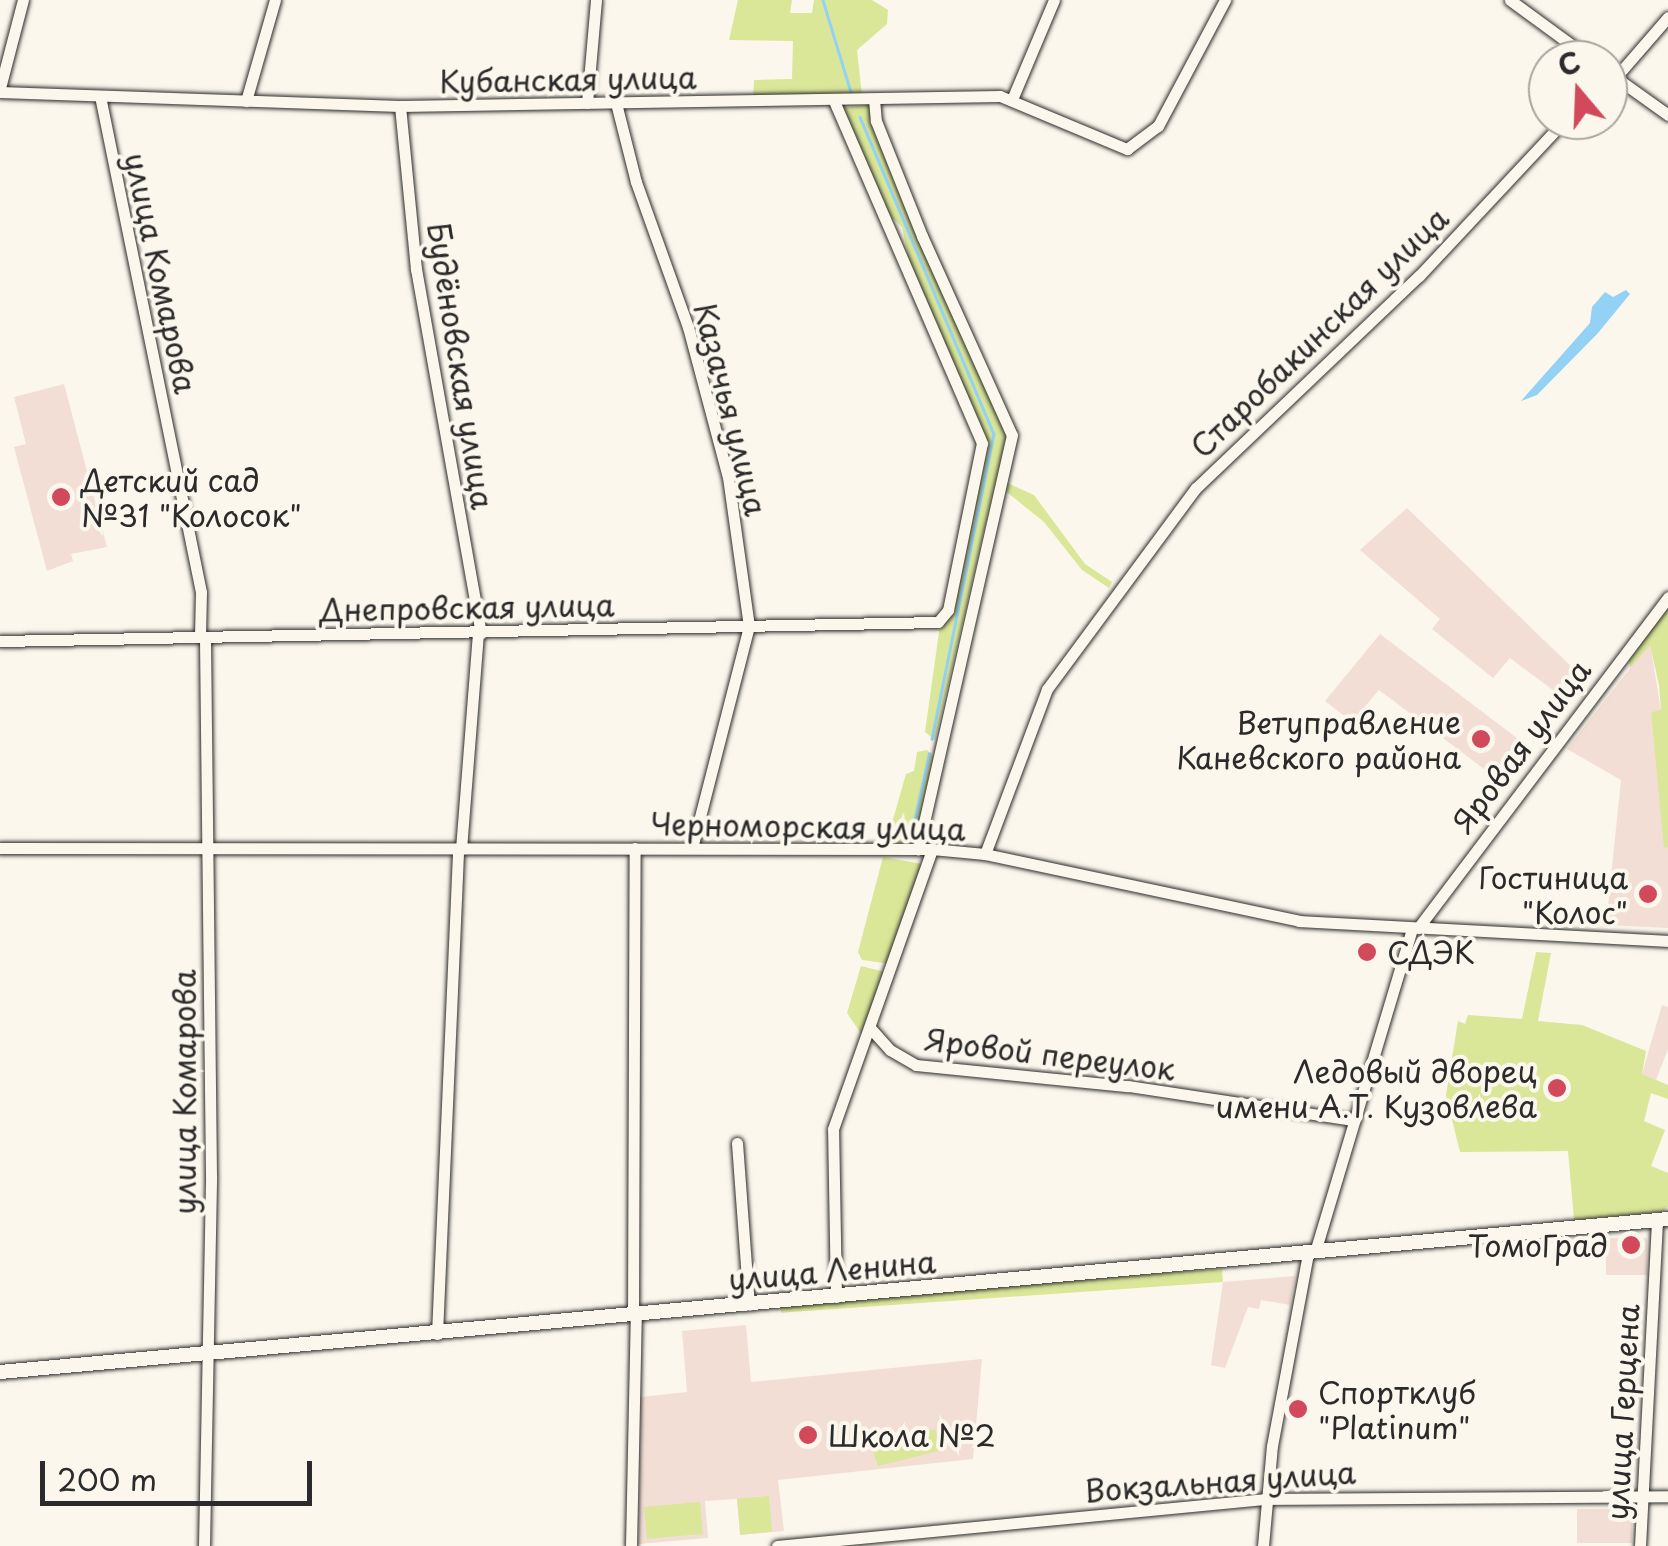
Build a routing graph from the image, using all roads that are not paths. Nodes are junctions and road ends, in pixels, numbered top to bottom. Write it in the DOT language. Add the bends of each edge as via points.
graph roads {
  1 [pos="23,0"];
  2 [pos="275,0"];
  3 [pos="596,0"];
  4 [pos="1054,0"];
  5 [pos="1225,0"];
  6 [pos="1510,0"];
  7 [pos="1668,17"];
  8 [pos="1565,40"];
  9 [pos="1628,58"];
  10 [pos="1628,86"];
  11 [pos="0,90"];
  12 [pos="100,96"];
  13 [pos="1013,97"];
  14 [pos="874,100"];
  15 [pos="246,101"];
  16 [pos="834,101"];
  17 [pos="587,103"];
  18 [pos="616,103"];
  19 [pos="400,106"];
  20 [pos="1668,115"];
  21 [pos="1545,140"];
  22 [pos="1668,598"];
  23 [pos="750,626"];
  24 [pos="479,633"];
  25 [pos="202,637"];
  26 [pos="0,641"];
  27 [pos="209,847"];
  28 [pos="0,848"];
  29 [pos="635,848"];
  30 [pos="692,848"];
  31 [pos="918,848"];
  32 [pos="459,849"];
  33 [pos="932,849"];
  34 [pos="986,854"];
  35 [pos="1415,928"];
  36 [pos="1668,941"];
  37 [pos="872,1030"];
  38 [pos="1354,1120"];
  39 [pos="737,1143"];
  40 [pos="1662,1220"];
  41 [pos="1311,1252"];
  42 [pos="836,1297"];
  43 [pos="748,1305"];
  44 [pos="634,1316"];
  45 [pos="437,1334"];
  46 [pos="206,1352"];
  47 [pos="0,1372"];
  48 [pos="1642,1496"];
  49 [pos="1668,1496"];
  50 [pos="1264,1499"];
  51 [pos="204,1546"];
  52 [pos="631,1546"];
  53 [pos="776,1546"];
  54 [pos="1263,1546"];
  55 [pos="1640,1546"];
  1 -- 11 [label="street"];
  2 -- 15 [label="street"];
  3 -- 17 [label="street"];
  4 -- 13 [label="street"];
  5 -- 13 [label="street, Кубанская улица" via="1153,135 1124,149"];
  6 -- 8 [label="street"];
  7 -- 9 [label="street"];
  10 -- 20 [label="street"];
  11 -- 12 [label="street, Кубанская улица"];
  12 -- 15 [label="street, Кубанская улица"];
  12 -- 25 [label="street, улица Комарова" via="201,592"];
  13 -- 14 [label="street, Кубанская улица"];
  14 -- 16 [label="street, Кубанская улица"];
  14 -- 31 [label="street" via="876,121 922,236 1012,434"];
  15 -- 19 [label="street, Кубанская улица"];
  16 -- 18 [label="street, Кубанская улица"];
  16 -- 23 [label="street, Днепровская улица" via="982,443 948,610 934,624"];
  17 -- 18 [label="street, Кубанская улица"];
  17 -- 19 [label="street, Кубанская улица"];
  18 -- 23 [label="street, Казачья улица" via="723,458"];
  19 -- 24 [label="street, Будёновская улица" via="418,284"];
  21 -- 34 [label="street, Старобакинская улица" via="1419,276 1196,488 1047,689"];
  22 -- 35 [label="street, Яровая улица"];
  23 -- 24 [label="street, Днепровская улица"];
  23 -- 30 [label="street, Казачья улица"];
  24 -- 25 [label="street, Днепровская улица"];
  24 -- 32 [label="street, Будёновская улица"];
  25 -- 26 [label="street, Днепровская улица"];
  25 -- 27 [label="street, улица Комарова"];
  27 -- 28 [label="street, Черноморская улица"];
  27 -- 32 [label="street, Черноморская улица"];
  27 -- 46 [label="street, улица Комарова"];
  29 -- 30 [label="street, Черноморская улица"];
  29 -- 32 [label="street, Черноморская улица"];
  29 -- 44 [label="street"];
  30 -- 31 [label="street, Черноморская улица"];
  31 -- 33 [label="street, Черноморская улица"];
  32 -- 45 [label="street, Будёновская улица"];
  33 -- 34 [label="street, Черноморская улица"];
  33 -- 37 [label="street"];
  34 -- 35 [label="street, Черноморская улица" via="1239,911"];
  35 -- 36 [label="street, Черноморская улица"];
  35 -- 38 [label="street, Яровая улица"];
  37 -- 38 [label="street, Яровой переулок" via="916,1064 1128,1086"];
  37 -- 42 [label="street" via="833,1129"];
  38 -- 41 [label="street, Яровая улица"];
  39 -- 43 [label="street"];
  40 -- 41 [label="main road, улица Ленина"];
  40 -- 48 [label="street, улица Герцена"];
  41 -- 42 [label="main road, улица Ленина"];
  41 -- 50 [label="street, Яровая улица"];
  42 -- 43 [label="main road, улица Ленина"];
  43 -- 44 [label="main road, улица Ленина"];
  44 -- 45 [label="main road, улица Ленина"];
  44 -- 52 [label="street"];
  45 -- 46 [label="main road, улица Ленина"];
  46 -- 47 [label="main road, улица Ленина"];
  46 -- 51 [label="street, улица Комарова"];
  48 -- 49 [label="street, Вокзальная улица"];
  48 -- 50 [label="street, Вокзальная улица"];
  48 -- 55 [label="street, улица Герцена"];
  50 -- 53 [label="street, Вокзальная улица"];
  50 -- 54 [label="street, Яровая улица"];
}
